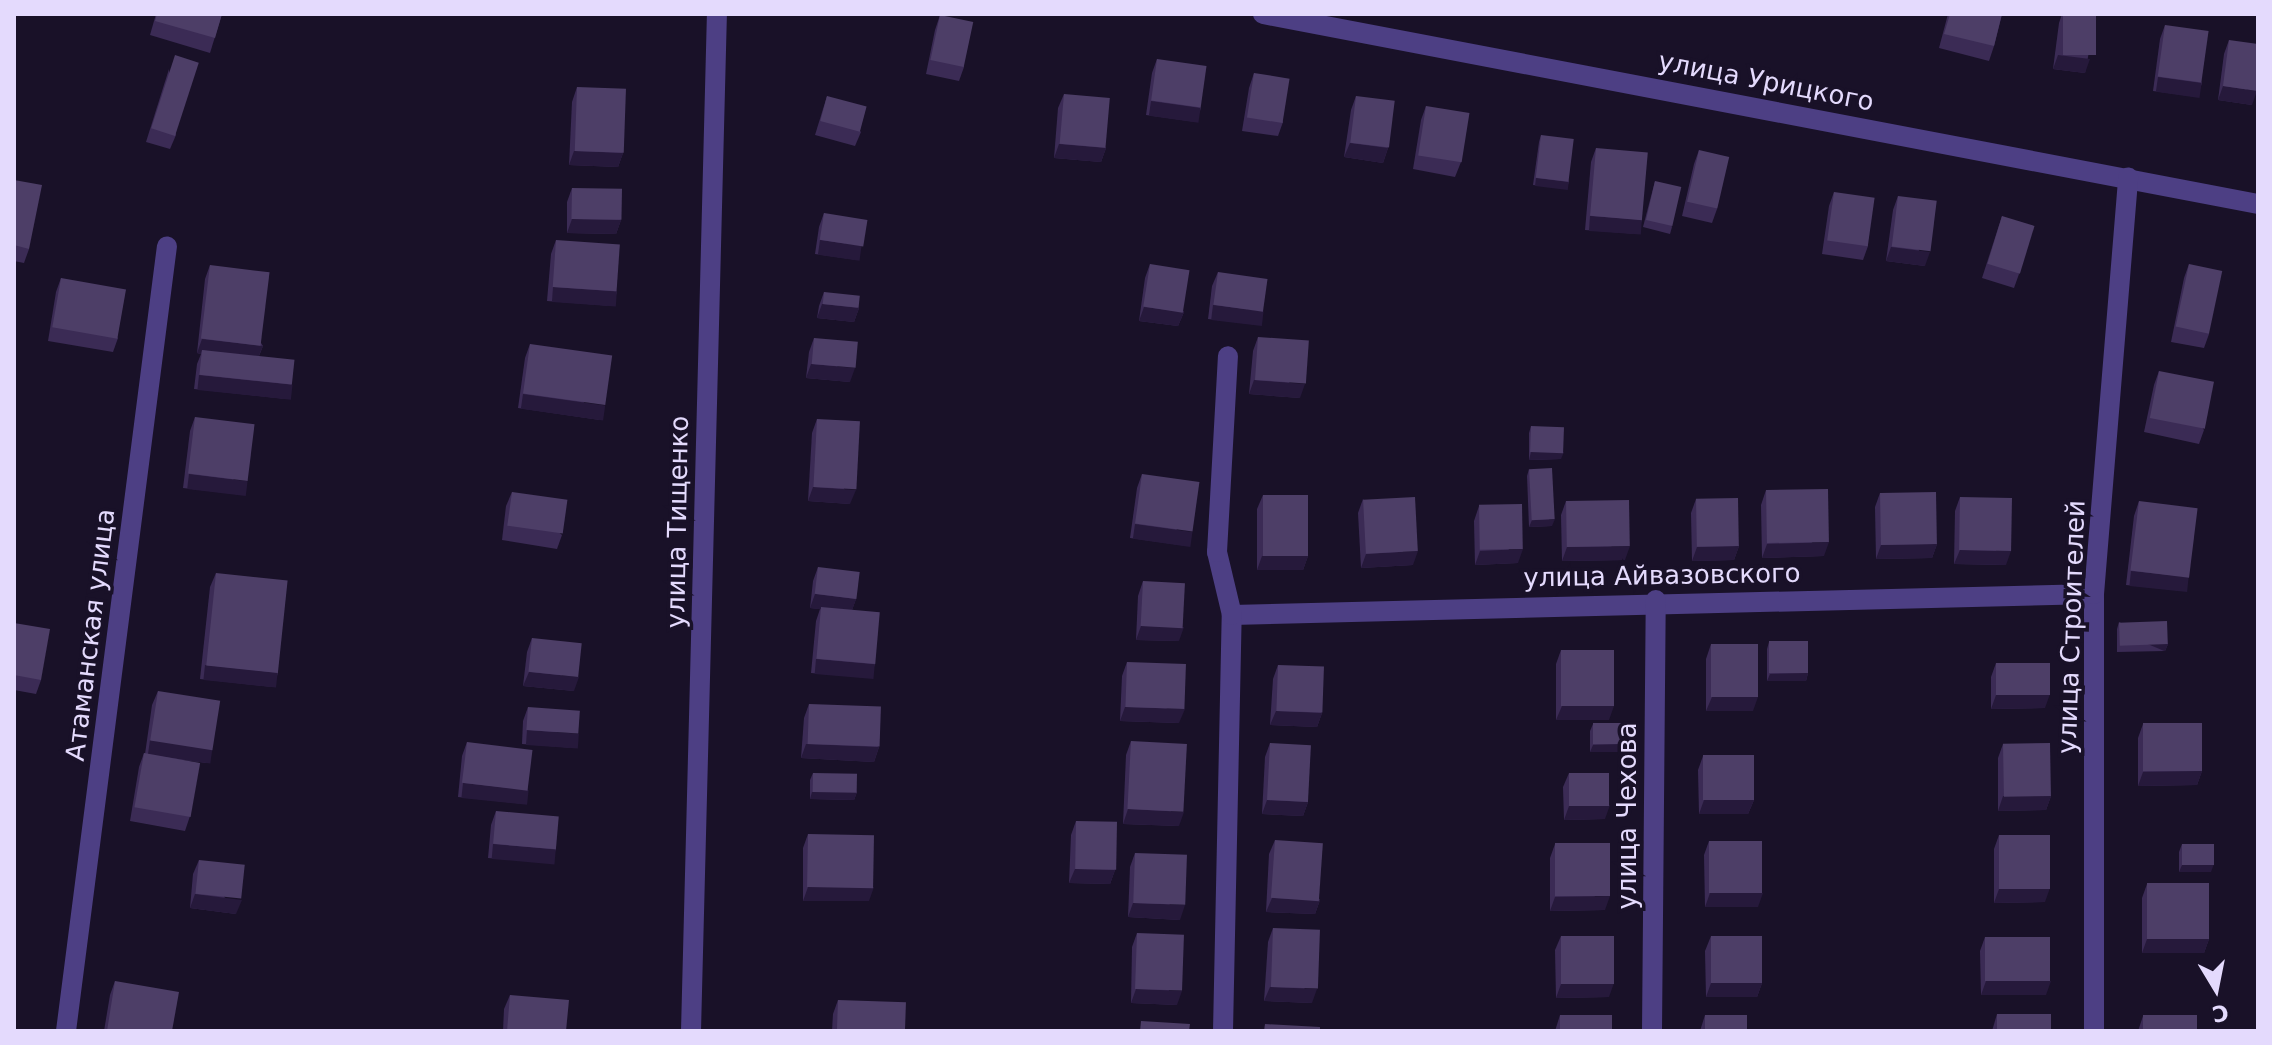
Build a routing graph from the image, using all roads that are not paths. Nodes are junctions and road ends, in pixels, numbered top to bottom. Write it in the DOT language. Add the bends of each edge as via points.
graph roads {
  1 [pos="717,14"];
  2 [pos="1263,14"];
  3 [pos="2128,177"];
  4 [pos="2258,204"];
  5 [pos="167,246"];
  6 [pos="1228,356"];
  7 [pos="2094,594"];
  8 [pos="1656,600"];
  9 [pos="1232,615"];
  10 [pos="66,1031"];
  11 [pos="691,1031"];
  12 [pos="1223,1031"];
  13 [pos="1652,1031"];
  14 [pos="2094,1031"];
  1 -- 11 [label="street, улица Тищенко"];
  2 -- 3 [label="street, улица Урицкого"];
  3 -- 4 [label="street, улица Урицкого"];
  3 -- 7 [label="street, улица Строителей"];
  5 -- 10 [label="street, Атаманская улица"];
  6 -- 9 [label="street" via="1217,552"];
  7 -- 8 [label="street, улица Айвазовского"];
  7 -- 14 [label="street, улица Строителей"];
  8 -- 9 [label="street, улица Айвазовского"];
  8 -- 13 [label="street, улица Чехова"];
  9 -- 12 [label="street"];
}
